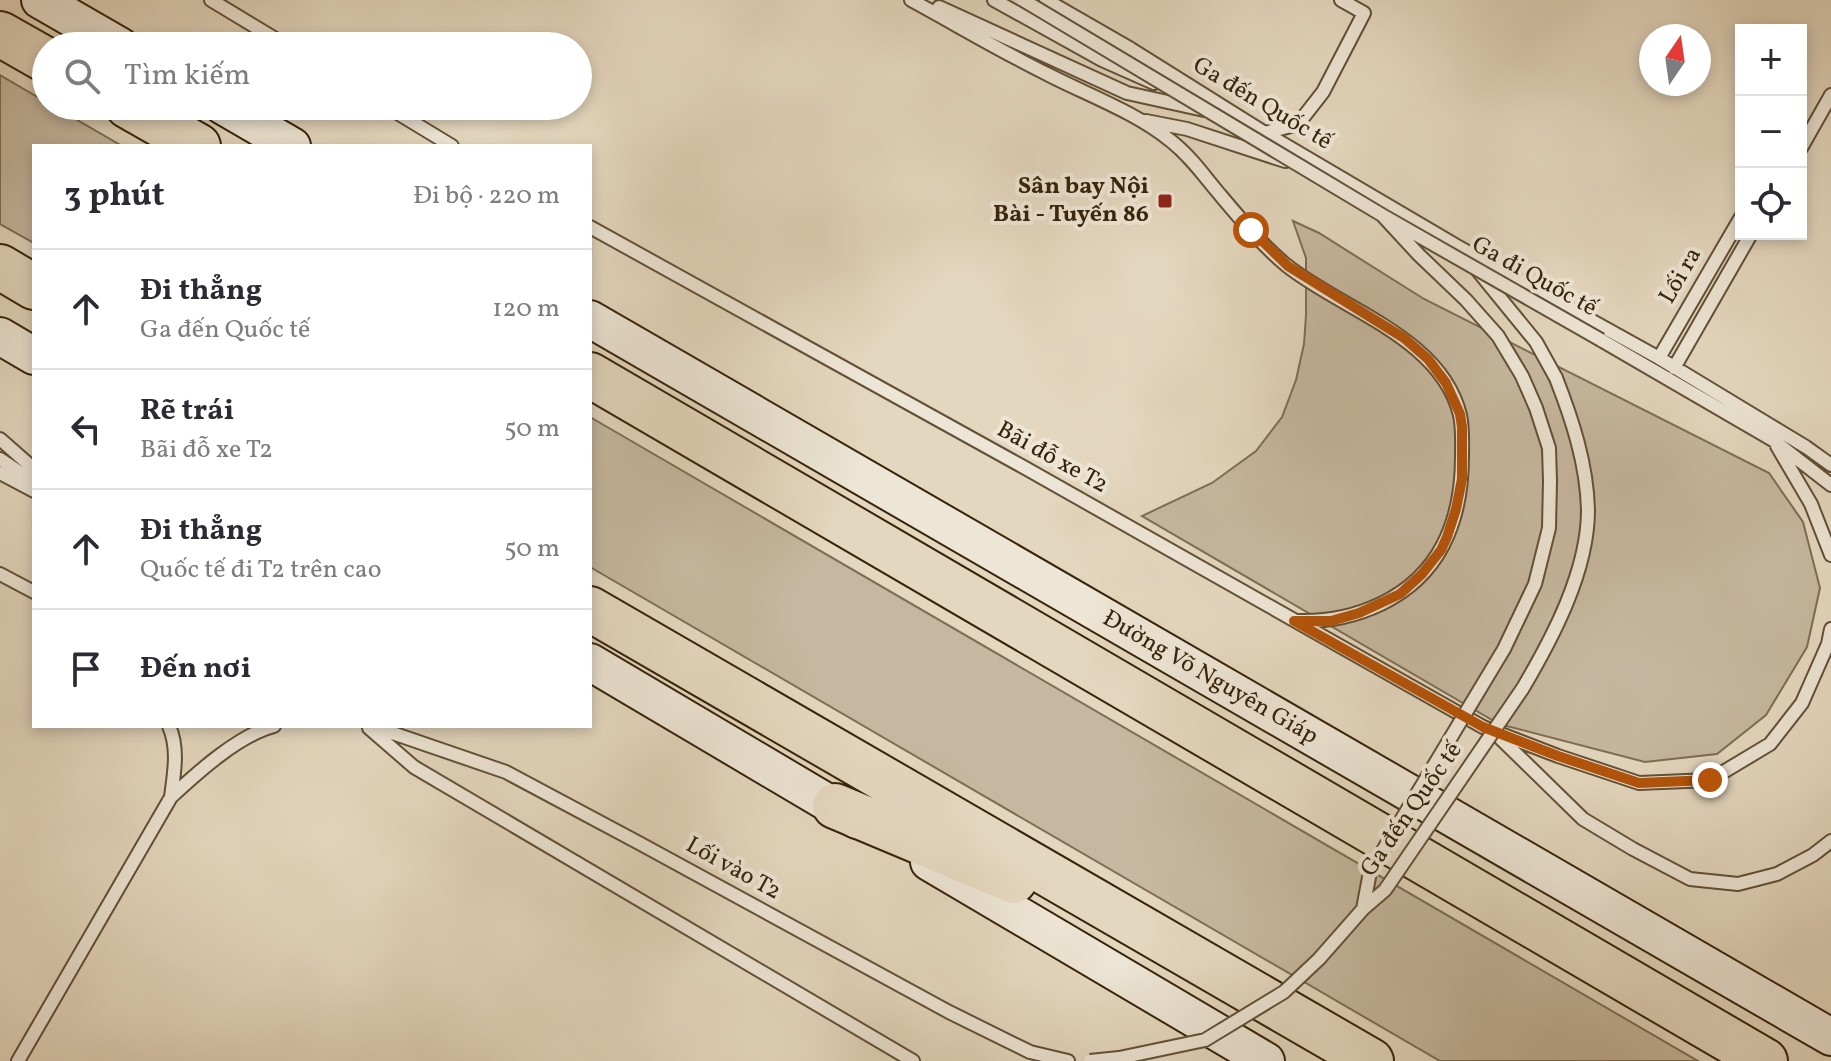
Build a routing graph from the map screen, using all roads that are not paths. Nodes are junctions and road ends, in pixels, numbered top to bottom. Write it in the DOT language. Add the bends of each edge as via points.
graph roads {
  1 [pos="40,0"];
  2 [pos="211,0"];
  3 [pos="911,0"];
  4 [pos="924,0"];
  5 [pos="994,0"];
  6 [pos="1023,0"];
  7 [pos="1046,0"];
  8 [pos="1341,0"];
  9 [pos="96,32"];
  10 [pos="264,32"];
  11 [pos="0,34"];
  12 [pos="32,52"];
  13 [pos="1831,95"];
  14 [pos="1211,112"];
  15 [pos="152,120"];
  16 [pos="247,120"];
  17 [pos="409,120"];
  18 [pos="1143,121"];
  19 [pos="1265,133"];
  20 [pos="1807,137"];
  21 [pos="194,144"];
  22 [pos="289,144"];
  23 [pos="449,144"];
  24 [pos="1367,194"];
  25 [pos="1382,215"];
  26 [pos="1735,227"];
  27 [pos="592,228"];
  28 [pos="1748,240"];
  29 [pos="1455,245"];
  30 [pos="0,267"];
  31 [pos="32,286"];
  32 [pos="592,320"];
  33 [pos="0,336"];
  34 [pos="32,355"];
  35 [pos="1659,358"];
  36 [pos="1674,368"];
  37 [pos="592,376"];
  38 [pos="0,439"];
  39 [pos="1773,440"];
  40 [pos="0,459"];
  41 [pos="1831,465"];
  42 [pos="32,467"];
  43 [pos="0,473"];
  44 [pos="32,481"];
  45 [pos="1831,485"];
  46 [pos="32,490"];
  47 [pos="1831,555"];
  48 [pos="0,574"];
  49 [pos="32,590"];
  50 [pos="592,610"];
  51 [pos="1294,621"];
  52 [pos="1831,629"];
  53 [pos="592,663"];
  54 [pos="170,728"];
  55 [pos="266,728"];
  56 [pos="371,728"];
  57 [pos="375,728"];
  58 [pos="1491,729"];
  59 [pos="171,797"];
  60 [pos="835,806"];
  61 [pos="1831,841"];
  62 [pos="1363,909"];
  63 [pos="1175,947"];
  64 [pos="1831,1037"];
  65 [pos="18,1061"];
  66 [pos="913,1061"];
  67 [pos="1068,1061"];
  68 [pos="1090,1061"];
  69 [pos="1266,1061"];
  70 [pos="1371,1061"];
  71 [pos="1765,1061"];
  1 -- 9 [label="main road"];
  2 -- 10 [label="lane"];
  3 -- 18 [label="lane"];
  4 -- 14 [label="lane, Ga đi Quốc tế, bridge" via="1127,93"];
  5 -- 19 [label="lane" via="1102,60"];
  6 -- 14 [label="lane, Ga đi Quốc tế, bridge"];
  7 -- 19 [label="lane, Ga đến Quốc tế"];
  8 -- 19 [label="lane" via="1364,13 1323,92 1298,124"];
  11 -- 12 [label="highway"];
  13 -- 20 [label="lane"];
  14 -- 25 [label="lane, Ga đi Quốc tế, bridge"];
  15 -- 21 [label="highway"];
  16 -- 22 [label="main road"];
  17 -- 23 [label="lane"];
  18 -- 24 [label="lane" via="1229,141"];
  18 -- 51 [label="lane" via="1189,157 1288,266 1404,338 1428,359 1460,414 1458,501 1441,550 1422,574 1400,594 1359,613 1331,621"];
  19 -- 24 [label="lane, Ga đến Quốc tế"];
  24 -- 29 [label="lane, Ga đến Quốc tế"];
  25 -- 39 [label="lane, Ga đi Quốc tế, bridge"];
  25 -- 62 [label="lane, bridge" via="1498,336 1522,376 1549,448 1549,528 1535,584 1504,649 1370,872"];
  26 -- 35 [label="lane, Lối ra"];
  27 -- 51 [label="lane, Bãi đỗ xe T2"];
  28 -- 36 [label="lane"];
  29 -- 35 [label="lane, Ga đến Quốc tế"];
  29 -- 62 [label="lane, Ga đến Quốc tế, bridge" via="1514,312 1556,378 1574,423 1584,474 1584,542 1549,642 1523,688 1385,890"];
  30 -- 31 [label="highway"];
  32 -- 64 [label="main road, Đường Võ Nguyên Giáp"];
  33 -- 34 [label="main road"];
  35 -- 36 [label="lane, Ga đến Quốc tế"];
  36 -- 41 [label="lane, Ga đến Quốc tế"];
  37 -- 71 [label="highway"];
  38 -- 42 [label="lane"];
  39 -- 45 [label="lane, Ga đi Quốc tế"];
  39 -- 47 [label="lane" via="1811,504"];
  40 -- 44 [label="lane"];
  43 -- 46 [label="lane"];
  48 -- 49 [label="lane"];
  50 -- 63 [label="highway"];
  51 -- 58 [label="lane, Bãi đỗ xe T2"];
  52 -- 58 [label="lane" via="1802,703 1770,744 1710,780 1639,783"];
  53 -- 60 [label="main road"];
  54 -- 59 [label="lane" via="176,759"];
  55 -- 59 [label="lane" via="203,767"];
  56 -- 66 [label="lane" via="414,767"];
  57 -- 67 [label="lane, Lối vào T2" via="506,772 949,1012 1030,1052"];
  58 -- 61 [label="lane, Ga đến Quốc tế" via="1583,819 1690,879 1738,884 1777,874"];
  59 -- 65 [label="lane"];
  60 -- 63 [label="highway"];
  60 -- 69 [label="main road"];
  62 -- 68 [label="lane, bridge" via="1284,992 1205,1040"];
  63 -- 70 [label="highway"];
}
